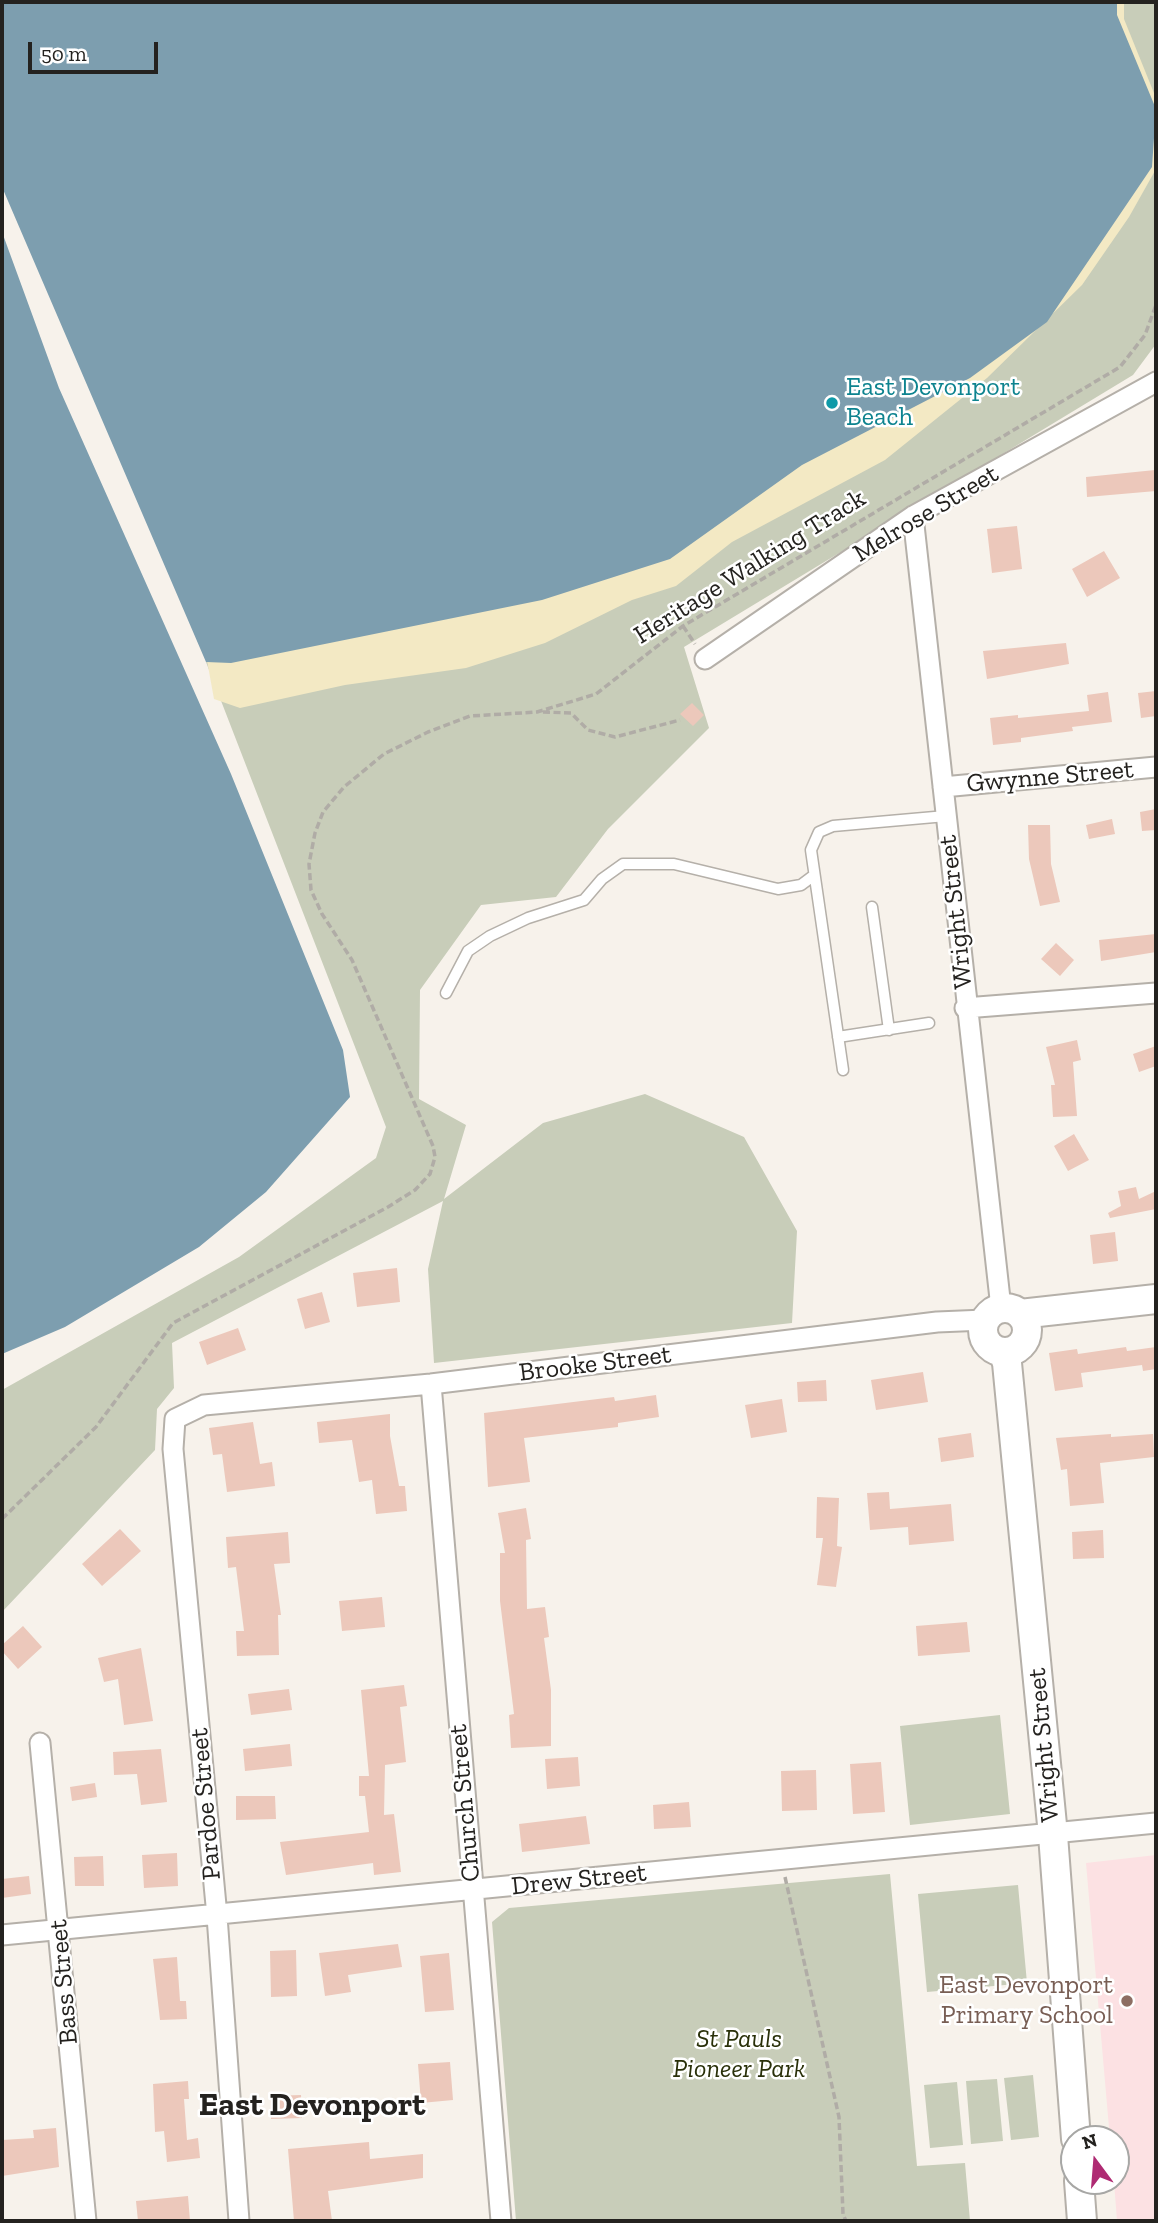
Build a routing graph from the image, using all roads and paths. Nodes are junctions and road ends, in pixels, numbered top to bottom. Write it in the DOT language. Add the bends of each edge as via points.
graph roads {
  1 [pos="1156,305"];
  2 [pos="1156,382"];
  3 [pos="913,516"];
  4 [pos="705,659"];
  5 [pos="537,712"];
  6 [pos="680,720"];
  7 [pos="1156,767"];
  8 [pos="943,787"];
  9 [pos="946,816"];
  10 [pos="813,877"];
  11 [pos="872,907"];
  12 [pos="446,993"];
  13 [pos="1156,993"];
  14 [pos="965,1008"];
  15 [pos="929,1023"];
  16 [pos="889,1030"];
  17 [pos="838,1037"];
  18 [pos="843,1070"];
  19 [pos="1156,1299"];
  20 [pos="1002,1314"];
  21 [pos="1003,1352"];
  22 [pos="431,1384"];
  23 [pos="204,1405"];
  24 [pos="2,1519"];
  25 [pos="40,1743"];
  26 [pos="1156,1823"];
  27 [pos="1052,1835"];
  28 [pos="780,1858"];
  29 [pos="472,1891"];
  30 [pos="217,1916"];
  31 [pos="59,1930"];
  32 [pos="2,1935"];
  33 [pos="1075,2125"];
  34 [pos="1080,2195"];
  35 [pos="86,2221"];
  36 [pos="239,2221"];
  37 [pos="501,2221"];
  38 [pos="846,2221"];
  39 [pos="1082,2221"];
  1 -- 5 [label="path, Heritage Walking Track" via="1145,335 1120,368 683,626 596,694"];
  2 -- 3 [label="street, Melrose Street"];
  3 -- 4 [label="street, Melrose Street"];
  3 -- 8 [label="street, Wright Street"];
  5 -- 6 [label="path" via="571,713 588,730 615,737"];
  5 -- 24 [label="path, Heritage Walking Track" via="470,716 384,754 344,787 323,812 315,833 309,864 311,890 352,960 433,1146 435,1157 429,1174 415,1190 388,1207 173,1323 96,1427"];
  7 -- 8 [label="street, Gwynne Street"];
  8 -- 9 [label="street, Wright Street"];
  9 -- 10 [label="lane" via="819,832 811,850"];
  9 -- 14 [label="street, Wright Street"];
  10 -- 12 [label="lane" via="801,885 778,889 674,864 622,864 584,900 528,918 468,951"];
  10 -- 17 [label="lane"];
  11 -- 16 [label="lane"];
  13 -- 14 [label="street"];
  14 -- 20 [label="street, Wright Street"];
  15 -- 16 [label="lane"];
  16 -- 17 [label="lane"];
  17 -- 18 [label="lane"];
  19 -- 20 [label="street, Brooke Street"];
  20 -- 21 [label="street" via="985,1341"];
  20 -- 21 [label="street" via="1027,1325 1025,1339 1016,1349"];
  20 -- 22 [label="street, Brooke Street"];
  21 -- 27 [label="street, Wright Street"];
  22 -- 23 [label="street, Brooke Street"];
  22 -- 29 [label="street, Church Street"];
  23 -- 30 [label="street, Pardoe Street" via="175,1419 173,1449"];
  25 -- 31 [label="street, Bass Street"];
  26 -- 27 [label="street, Drew Street"];
  27 -- 28 [label="street, Drew Street"];
  27 -- 33 [label="street, Wright Street"];
  28 -- 29 [label="street, Drew Street"];
  28 -- 38 [label="path" via="839,2117"];
  29 -- 30 [label="street, Drew Street"];
  29 -- 37 [label="street, Church Street"];
  30 -- 31 [label="street, Drew Street"];
  30 -- 36 [label="street, Pardoe Street"];
  31 -- 32 [label="street, Drew Street"];
  31 -- 35 [label="street, Bass Street"];
  34 -- 39 [label="street"];
}
